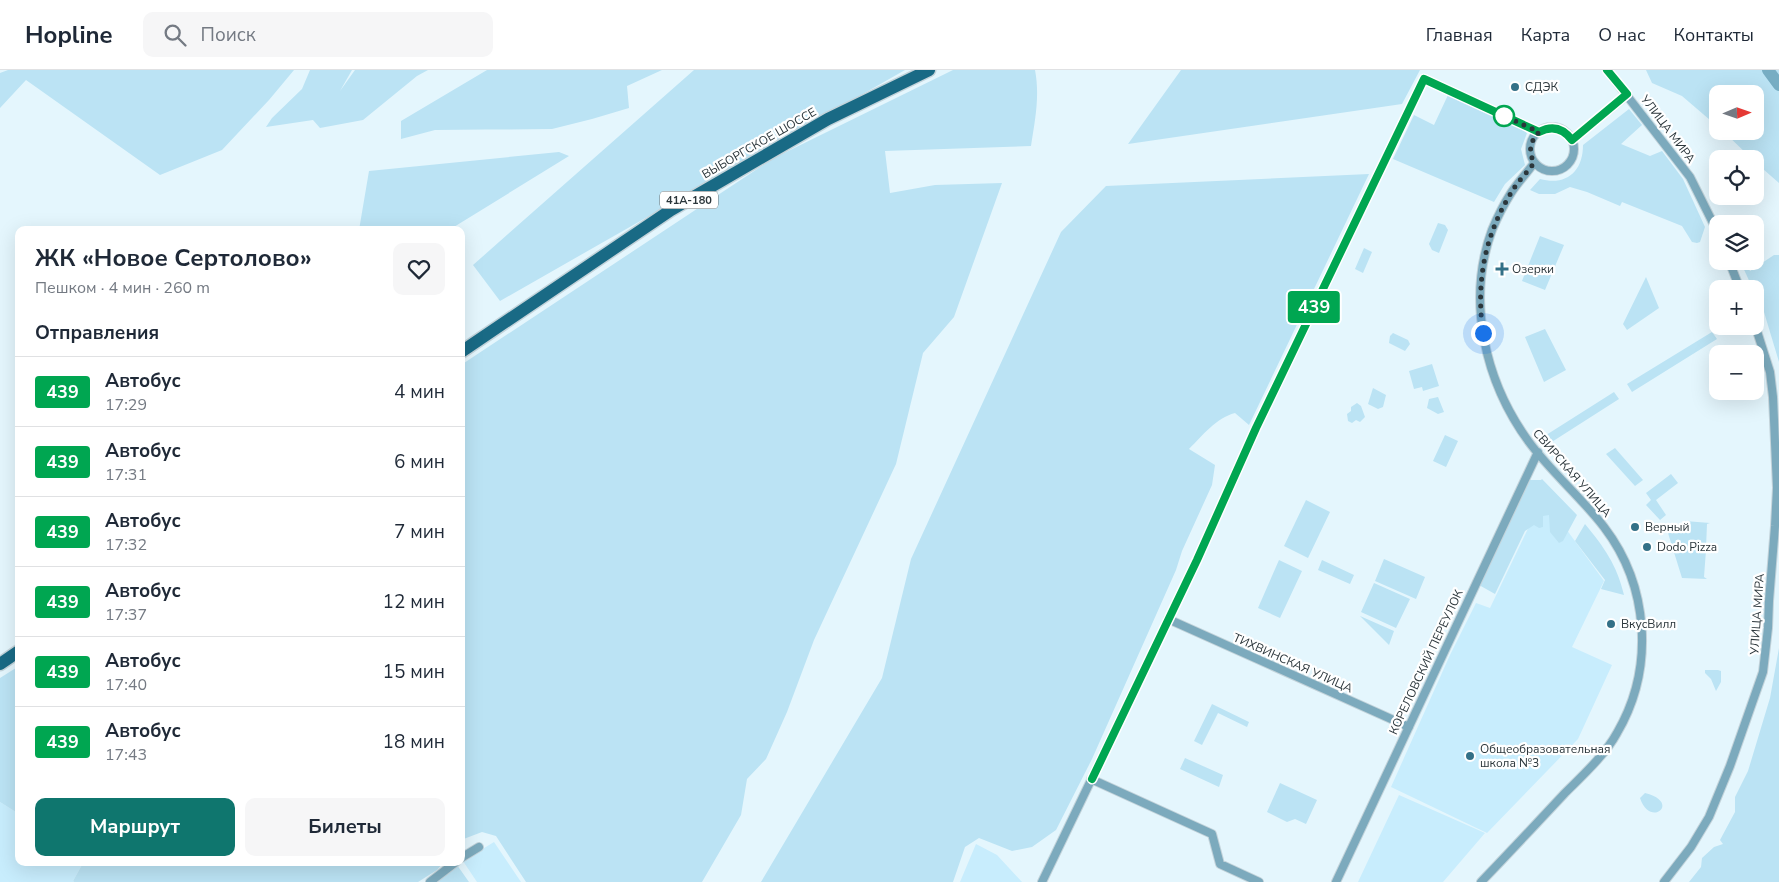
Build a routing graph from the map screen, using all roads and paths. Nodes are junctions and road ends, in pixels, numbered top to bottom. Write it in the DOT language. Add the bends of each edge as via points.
graph roads {
  1 [pos="929,70"];
  2 [pos="1607,70"];
  3 [pos="1627,94"];
  4 [pos="1539,132"];
  5 [pos="1572,140"];
  6 [pos="1534,163"];
  7 [pos="1709,215"];
  8 [pos="1758,335"];
  9 [pos="465,349"];
  10 [pos="1538,452"];
  11 [pos="1168,619"];
  12 [pos="15,654"];
  13 [pos="0,664"];
  14 [pos="1409,727"];
  15 [pos="1092,779"];
  16 [pos="479,847"];
  17 [pos="465,856"];
  18 [pos="451,866"];
  19 [pos="430,882"];
  20 [pos="1042,882"];
  21 [pos="1260,882"];
  22 [pos="1336,882"];
  23 [pos="1481,882"];
  24 [pos="1664,882"];
  1 -- 9 [label="main road, ВЫБОРГСКОЕ ШОССЕ / 41А-180" via="828,119 671,210"];
  2 -- 3 [label="street, УЛИЦА МИРА"];
  3 -- 5 [label="street"];
  3 -- 7 [label="street, УЛИЦА МИРА" via="1690,178"];
  4 -- 5 [label="street" via="1545,128 1559,129"];
  4 -- 6 [label="street" via="1530,146"];
  4 -- 11 [label="street" via="1424,79"];
  5 -- 6 [label="street" via="1574,149 1567,166 1550,172"];
  6 -- 10 [label="street, СВИРСКАЯ УЛИЦА" via="1511,192 1493,230 1482,270 1480,308 1494,376 1514,419"];
  8 -- 24 [label="street, УЛИЦА МИРА" via="1770,372 1777,488 1763,672 1709,817 1692,847"];
  10 -- 14 [label="street, КОРЕЛОВСКИЙ ПЕРЕУЛОК"];
  10 -- 23 [label="street, СВИРСКАЯ УЛИЦА" via="1603,526 1632,576 1643,631 1641,667 1633,699 1617,734 1592,765"];
  11 -- 14 [label="street, ТИХВИНСКАЯ УЛИЦА"];
  11 -- 15 [label="street"];
  12 -- 13 [label="main road"];
  14 -- 22 [label="street, КОРЕЛОВСКИЙ ПЕРЕУЛОК"];
  15 -- 20 [label="street"];
  15 -- 21 [label="street" via="1212,834 1220,864"];
  16 -- 17 [label="street"];
  18 -- 19 [label="street"];
}
